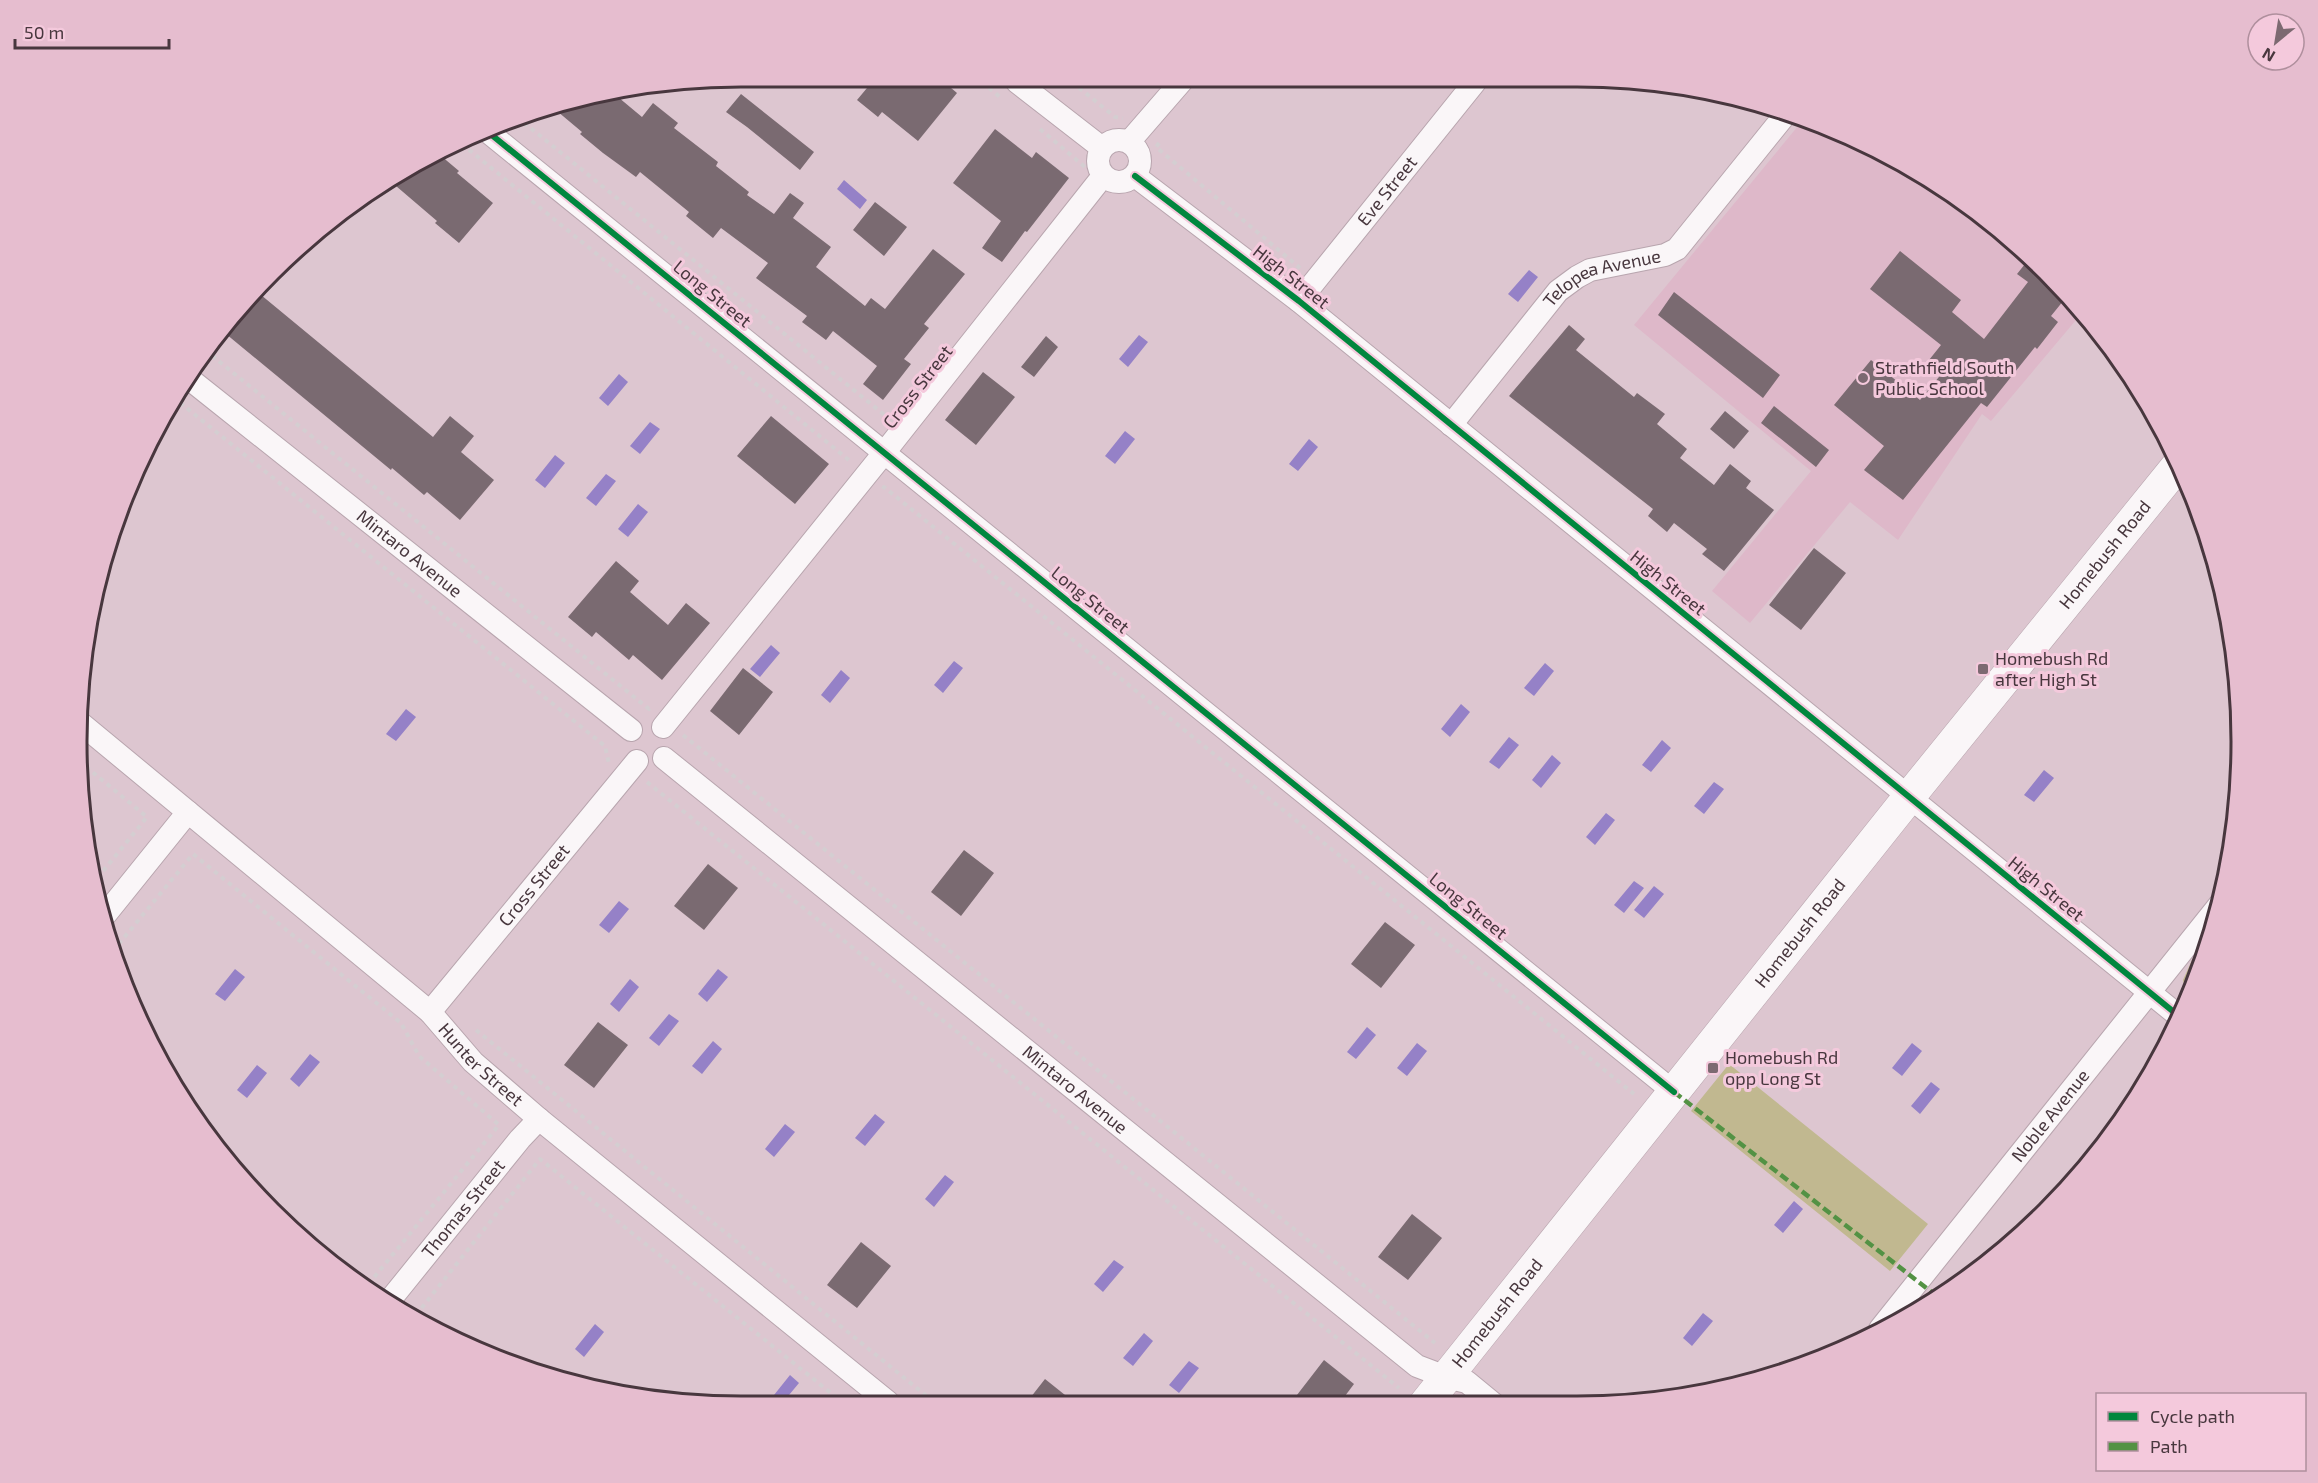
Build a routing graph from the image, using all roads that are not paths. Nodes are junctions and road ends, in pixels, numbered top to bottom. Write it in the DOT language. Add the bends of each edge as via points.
graph roads {
  1 [pos="1023,87"];
  2 [pos="1177,87"];
  3 [pos="1471,87"];
  4 [pos="1781,120"];
  5 [pos="493,136"];
  6 [pos="1129,142"];
  7 [pos="1102,148"];
  8 [pos="1095,171"];
  9 [pos="1135,176"];
  10 [pos="1299,301"];
  11 [pos="194,383"];
  12 [pos="1451,425"];
  13 [pos="884,453"];
  14 [pos="2173,472"];
  15 [pos="663,727"];
  16 [pos="87,729"];
  17 [pos="631,730"];
  18 [pos="664,758"];
  19 [pos="637,761"];
  20 [pos="1909,797"];
  21 [pos="188,812"];
  22 [pos="109,910"];
  23 [pos="2205,923"];
  24 [pos="2150,993"];
  25 [pos="2173,1011"];
  26 [pos="430,1012"];
  27 [pos="1674,1092"];
  28 [pos="539,1119"];
  29 [pos="394,1296"];
  30 [pos="1891,1315"];
  31 [pos="1446,1377"];
  32 [pos="881,1396"];
  33 [pos="1412,1396"];
  34 [pos="1485,1396"];
  1 -- 7 [label="street"];
  2 -- 6 [label="street"];
  3 -- 10 [label="street, Eve Street"];
  4 -- 12 [label="street, Telopea Avenue" via="1677,249 1665,255 1590,270 1558,291"];
  5 -- 13 [label="street, Long Street"];
  6 -- 7 [label="street" via="1115,140"];
  6 -- 9 [label="street" via="1141,160"];
  7 -- 8 [label="street"];
  8 -- 9 [label="street" via="1122,183"];
  8 -- 13 [label="street, Cross Street"];
  9 -- 10 [label="street, High Street"];
  10 -- 12 [label="street, High Street"];
  11 -- 17 [label="street, Mintaro Avenue"];
  12 -- 20 [label="street, High Street"];
  13 -- 15 [label="street, Cross Street"];
  13 -- 27 [label="street, Long Street"];
  14 -- 20 [label="main road, Homebush Road"];
  15 -- 17 [label="street" via="650,721"];
  15 -- 18 [label="street" via="670,746"];
  16 -- 21 [label="street, Hunter Street"];
  17 -- 19 [label="street" via="627,743"];
  18 -- 19 [label="street" via="652,764"];
  18 -- 31 [label="street, Mintaro Avenue" via="1417,1366"];
  19 -- 26 [label="street, Cross Street"];
  20 -- 24 [label="street, High Street"];
  20 -- 27 [label="main road, Homebush Road"];
  21 -- 22 [label="street"];
  21 -- 26 [label="street, Hunter Street"];
  23 -- 24 [label="street, Noble Avenue"];
  24 -- 25 [label="street, High Street"];
  24 -- 30 [label="street, Noble Avenue"];
  26 -- 28 [label="street, Hunter Street" via="473,1062"];
  27 -- 31 [label="main road, Homebush Road"];
  28 -- 29 [label="street, Thomas Street"];
  28 -- 32 [label="street, Hunter Street"];
  31 -- 33 [label="main road, Homebush Road"];
  31 -- 34 [label="street, Mintaro Avenue" via="1467,1382"];
}
